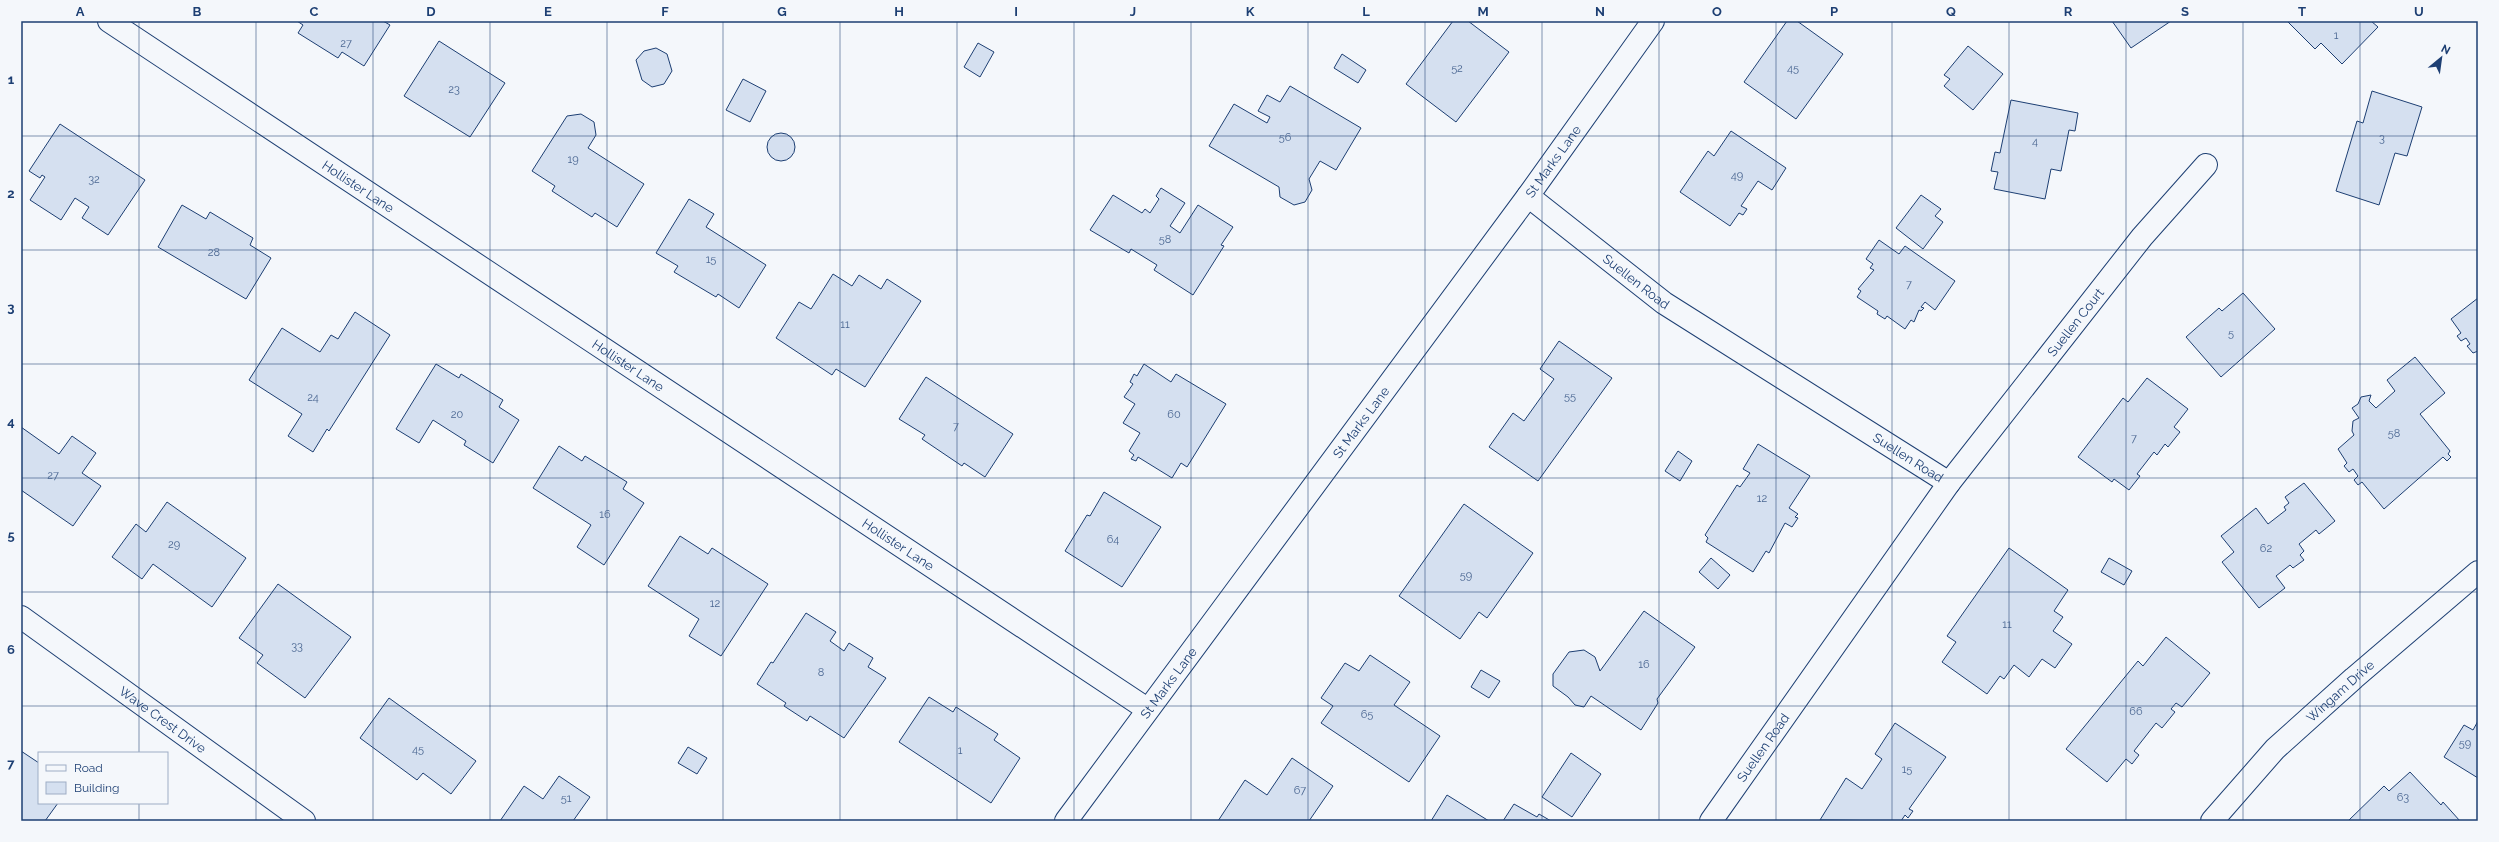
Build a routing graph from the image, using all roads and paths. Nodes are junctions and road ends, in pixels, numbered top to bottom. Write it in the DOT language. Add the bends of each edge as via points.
graph roads {
  1 [pos="109,21"];
  2 [pos="1653,21"];
  3 [pos="2206,165"];
  4 [pos="1528,196"];
  5 [pos="1950,483"];
  6 [pos="2478,572"];
  7 [pos="21,617"];
  8 [pos="1147,709"];
  9 [pos="304,821"];
  10 [pos="1066,821"];
  11 [pos="1711,821"];
  12 [pos="2212,821"];
  1 -- 8 [label="street, Hollister Lane"];
  2 -- 4 [label="street, St Marks Lane"];
  3 -- 5 [label="street, Suellen Court" via="2142,237"];
  4 -- 5 [label="street, Suellen Road" via="1664,303"];
  4 -- 8 [label="street, St Marks Lane"];
  5 -- 11 [label="street, Suellen Road"];
  6 -- 12 [label="street, Wingam Drive" via="2275,749"];
  7 -- 9 [label="street, Wave Crest Drive"];
  8 -- 10 [label="street, St Marks Lane"];
}
